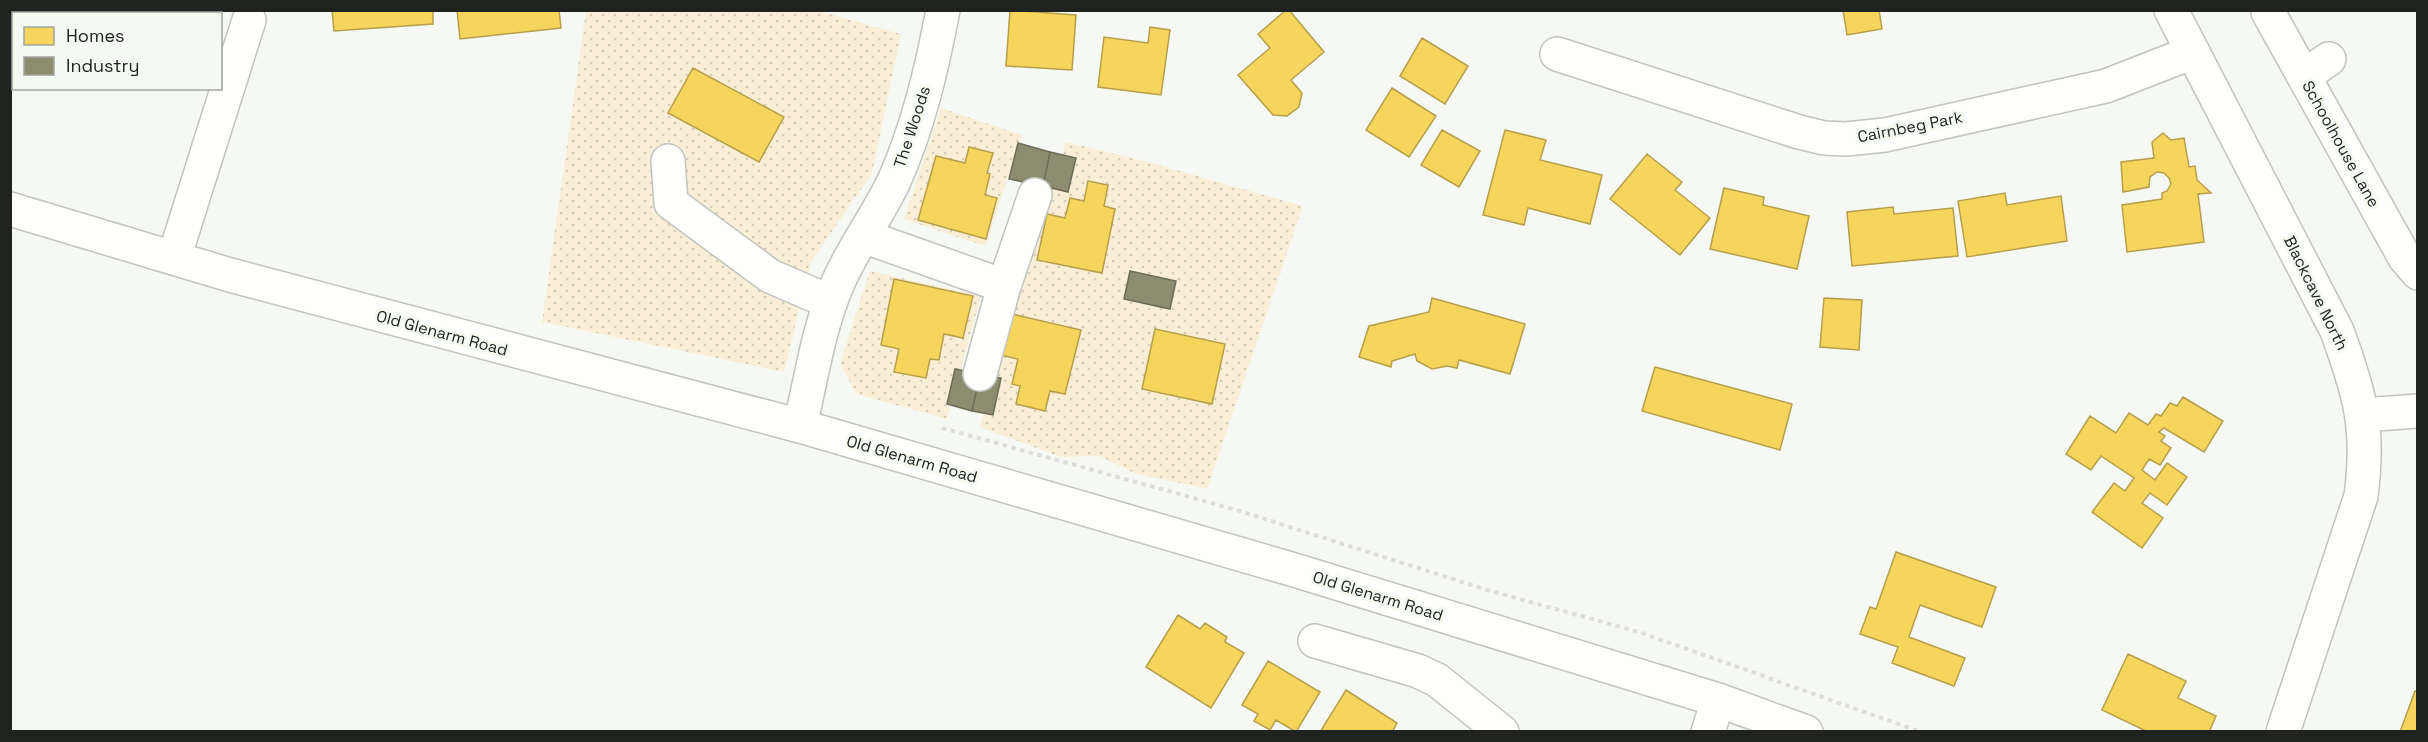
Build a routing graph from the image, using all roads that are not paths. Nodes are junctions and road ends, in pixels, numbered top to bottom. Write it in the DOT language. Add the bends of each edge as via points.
graph roads {
  1 [pos="943,10"];
  2 [pos="2171,10"];
  3 [pos="2268,12"];
  4 [pos="249,20"];
  5 [pos="2193,52"];
  6 [pos="1557,54"];
  7 [pos="668,161"];
  8 [pos="1035,195"];
  9 [pos="10,209"];
  10 [pos="862,236"];
  11 [pos="174,258"];
  12 [pos="2418,273"];
  13 [pos="1004,286"];
  14 [pos="830,302"];
  15 [pos="980,374"];
  16 [pos="2418,411"];
  17 [pos="2362,415"];
  18 [pos="800,426"];
  19 [pos="1315,641"];
  20 [pos="1718,700"];
  21 [pos="1502,732"];
  22 [pos="1708,732"];
  23 [pos="1806,732"];
  24 [pos="2283,732"];
  1 -- 10 [label="street, The Woods" via="935,54 911,136 893,182"];
  2 -- 5 [label="street, Blackcave North"];
  3 -- 12 [label="street, Schoolhouse Lane" via="2317,68 2405,258"];
  4 -- 11 [label="street"];
  5 -- 6 [label="street, Cairnbeg Park" via="2106,86 1885,135 1846,139 1799,132"];
  5 -- 17 [label="street, Blackcave North" via="2337,331 2357,387"];
  7 -- 14 [label="street" via="671,203 770,276"];
  8 -- 13 [label="street"];
  9 -- 11 [label="street, Old Glenarm Road"];
  10 -- 13 [label="street"];
  10 -- 14 [label="street, The Woods"];
  11 -- 18 [label="street, Old Glenarm Road"];
  13 -- 15 [label="street"];
  14 -- 18 [label="street, The Woods"];
  16 -- 17 [label="street"];
  17 -- 24 [label="street, Blackcave North" via="2365,463 2361,496"];
  18 -- 20 [label="street, Old Glenarm Road" via="1291,569"];
  19 -- 21 [label="street" via="1437,680"];
  20 -- 22 [label="street"];
  20 -- 23 [label="street, Old Glenarm Road"];
}
